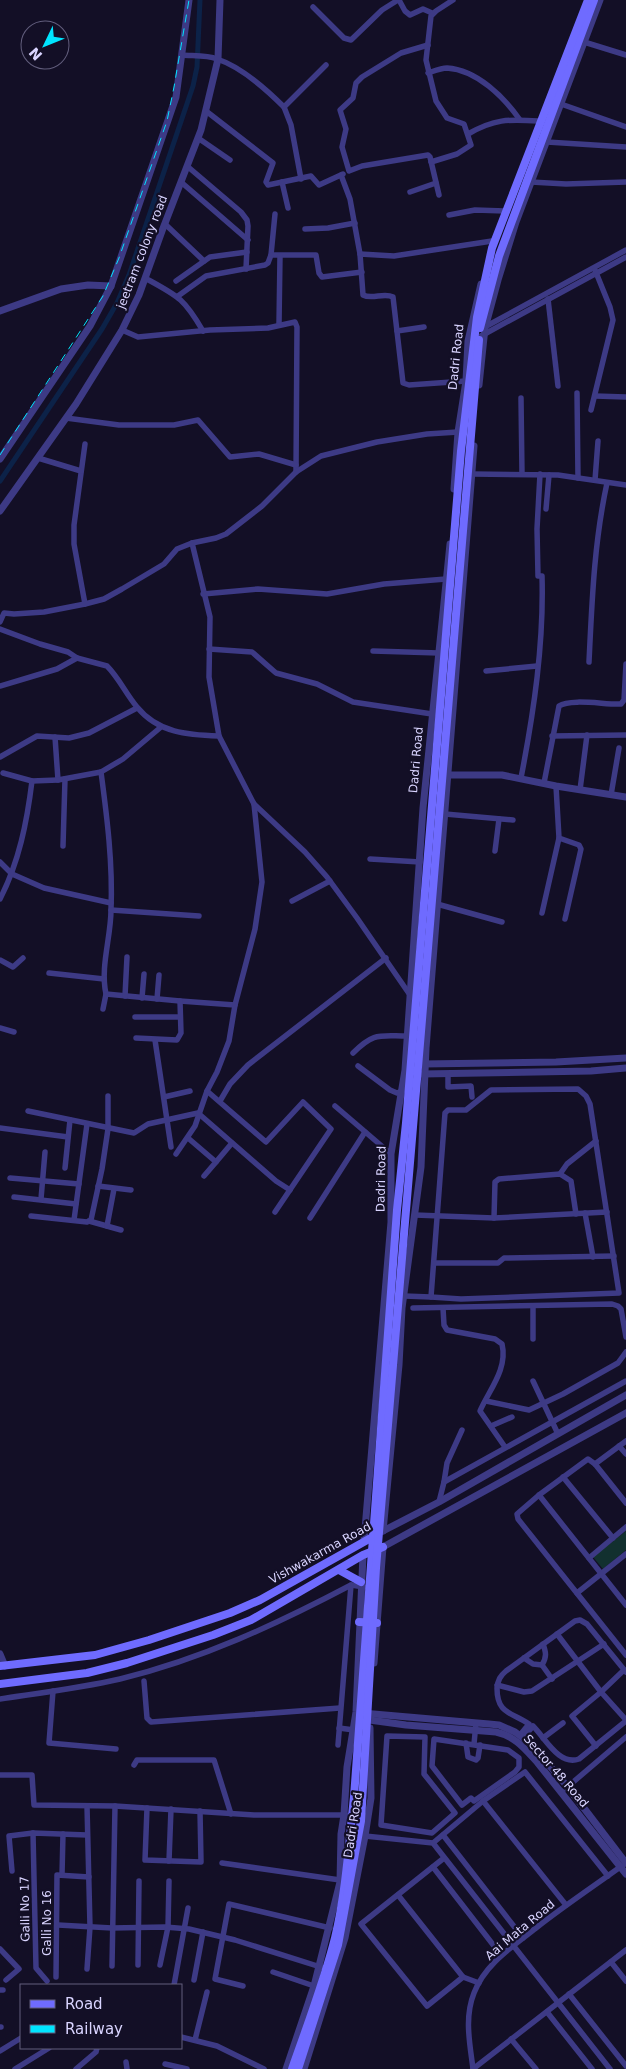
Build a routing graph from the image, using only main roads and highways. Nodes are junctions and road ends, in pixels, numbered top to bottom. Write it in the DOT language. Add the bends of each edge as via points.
graph roads {
  1 [pos="586,0"];
  2 [pos="594,0"];
  3 [pos="383,1531"];
  4 [pos="383,1547"];
  5 [pos="339,1570"];
  6 [pos="361,1584"];
  7 [pos="359,1622"];
  8 [pos="377,1623"];
  9 [pos="2,1666"];
  10 [pos="0,1684"];
  11 [pos="292,2069"];
  12 [pos="298,2069"];
  1 -- 11 [label="main road, bridge" via="492,248 476,317 461,451 397,1210 351,1824 335,1937"];
  2 -- 12 [label="main road, bridge" via="499,256 480,323 376,1568 361,1821 338,1945"];
  3 -- 9 [label="main road, Vishwakarma Road" via="260,1600 230,1613 95,1655"];
  4 -- 5 [label="main road, Vishwakarma Road"];
  5 -- 6 [label="main road"];
  5 -- 10 [label="main road, Vishwakarma Road" via="251,1620 213,1636 87,1673"];
  7 -- 8 [label="main road"];
}
